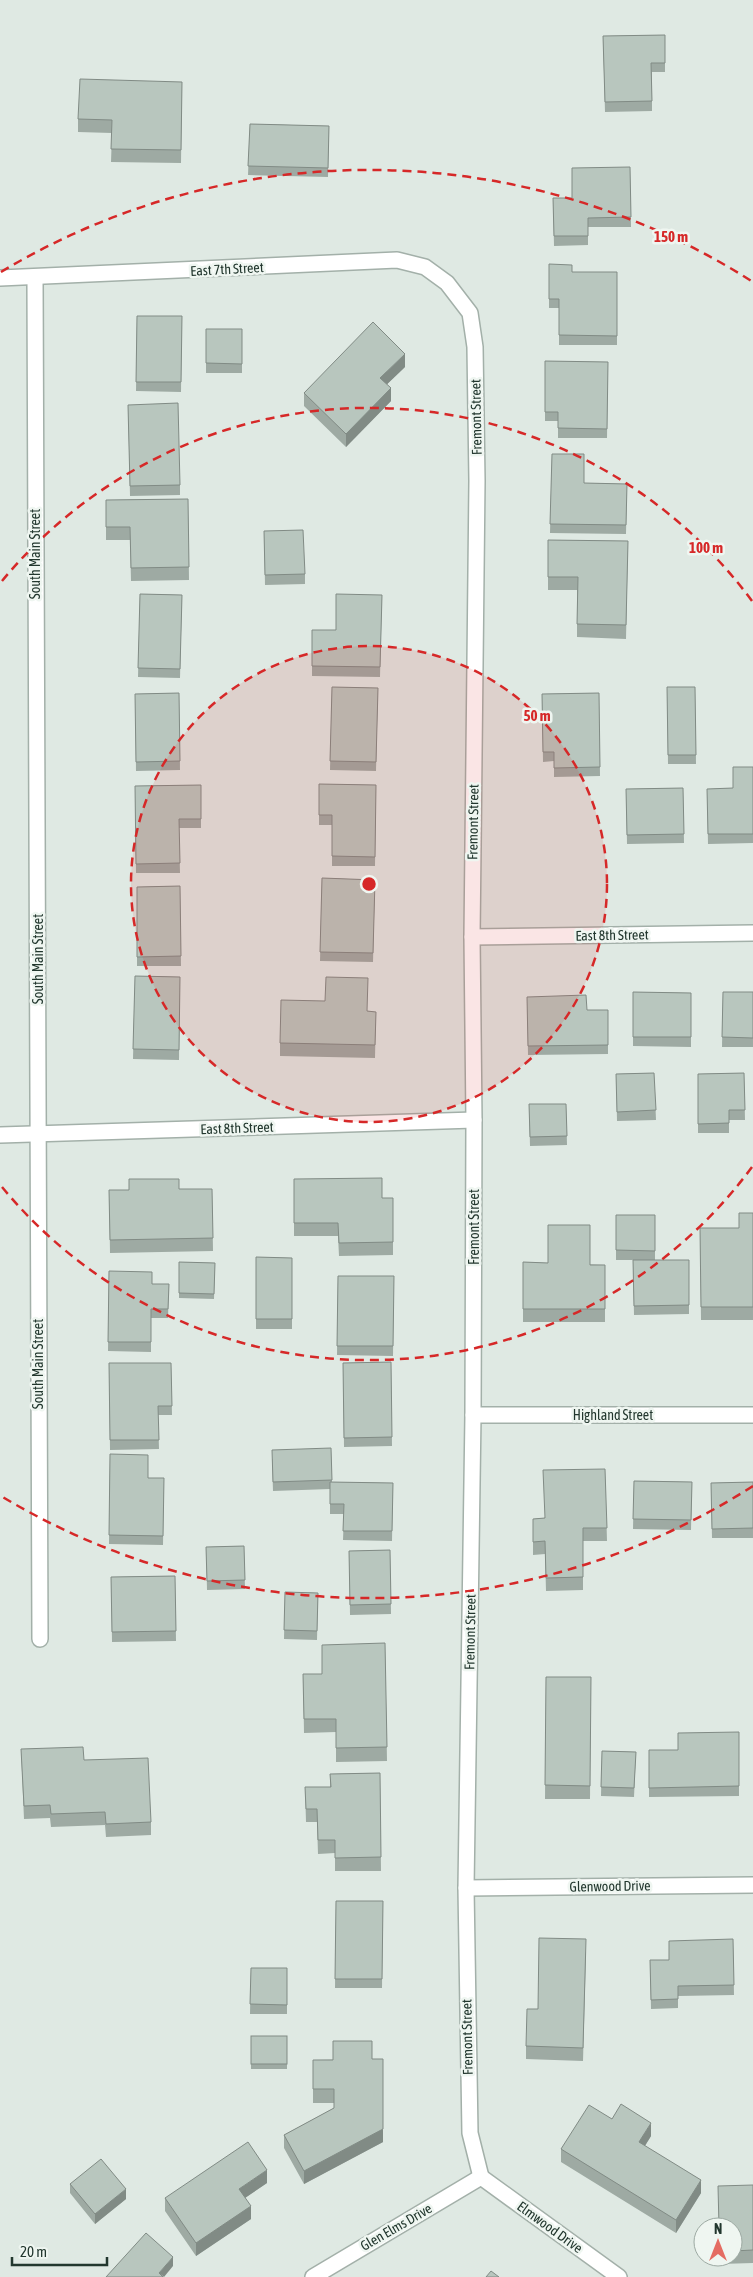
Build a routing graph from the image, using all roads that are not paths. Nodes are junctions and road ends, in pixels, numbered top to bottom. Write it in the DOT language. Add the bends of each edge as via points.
graph roads {
  1 [pos="0,278"];
  2 [pos="35,278"];
  3 [pos="447,283"];
  4 [pos="753,933"];
  5 [pos="472,937"];
  6 [pos="474,1120"];
  7 [pos="36,1134"];
  8 [pos="0,1135"];
  9 [pos="474,1415"];
  10 [pos="753,1415"];
  11 [pos="40,1639"];
  12 [pos="753,1885"];
  13 [pos="466,1888"];
  14 [pos="480,2177"];
  15 [pos="313,2277"];
  16 [pos="619,2277"];
  1 -- 2 [label="street, East 7th Street"];
  2 -- 3 [label="street, East 7th Street" via="397,260 425,267"];
  2 -- 7 [label="street, South Main Street"];
  3 -- 5 [label="street, Fremont Street" via="470,314 475,347 477,480"];
  4 -- 5 [label="street, East 8th Street"];
  5 -- 6 [label="street, Fremont Street"];
  6 -- 7 [label="street, East 8th Street"];
  6 -- 9 [label="street, Fremont Street"];
  7 -- 8 [label="street, East 8th Street"];
  7 -- 11 [label="street, South Main Street"];
  9 -- 10 [label="street, Highland Street"];
  9 -- 13 [label="street, Fremont Street"];
  12 -- 13 [label="street, Glenwood Drive"];
  13 -- 14 [label="street, Fremont Street" via="470,2133"];
  14 -- 15 [label="street, Glen Elms Drive"];
  14 -- 16 [label="street, Elmwood Drive"];
}
